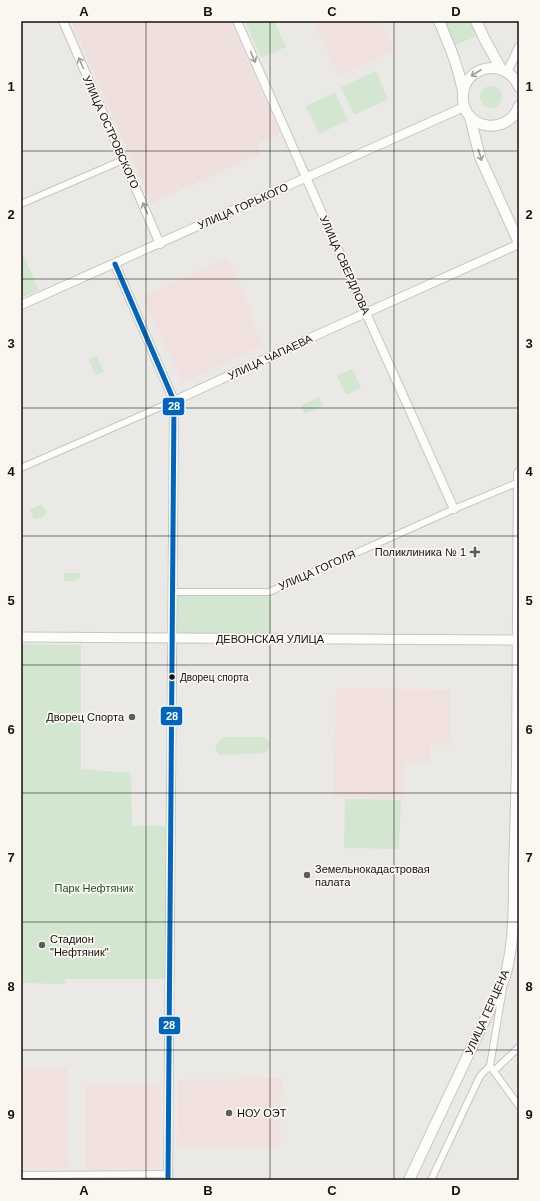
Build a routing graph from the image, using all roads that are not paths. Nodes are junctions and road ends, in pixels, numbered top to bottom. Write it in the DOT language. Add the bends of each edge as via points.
graph roads {
  1 [pos="63,21"];
  2 [pos="237,21"];
  3 [pos="439,21"];
  4 [pos="476,21"];
  5 [pos="519,47"];
  6 [pos="504,70"];
  7 [pos="519,87"];
  8 [pos="463,92"];
  9 [pos="519,106"];
  10 [pos="464,107"];
  11 [pos="470,117"];
  12 [pos="124,160"];
  13 [pos="306,178"];
  14 [pos="21,204"];
  15 [pos="160,244"];
  16 [pos="519,244"];
  17 [pos="115,264"];
  18 [pos="21,306"];
  19 [pos="366,313"];
  20 [pos="174,402"];
  21 [pos="21,468"];
  22 [pos="519,473"];
  23 [pos="519,482"];
  24 [pos="454,509"];
  25 [pos="172,592"];
  26 [pos="21,637"];
  27 [pos="172,638"];
  28 [pos="519,640"];
  29 [pos="518,765"];
  30 [pos="505,976"];
  31 [pos="519,1047"];
  32 [pos="492,1068"];
  33 [pos="519,1106"];
  34 [pos="21,1175"];
  35 [pos="168,1177"];
  36 [pos="409,1180"];
  37 [pos="431,1180"];
  12 -- 1 [label="street, УЛИЦА ОСТРОВСКОГО, one-way"];
  2 -- 13 [label="street, УЛИЦА СВЕРДЛОВА, one-way"];
  3 -- 8 [label="main road" via="453,53"];
  4 -- 6 [label="main road"];
  5 -- 6 [label="street"];
  6 -- 7 [label="main road" via="513,77"];
  6 -- 8 [label="main road, one-way" via="484,68 476,72 468,80"];
  8 -- 10 [label="main road"];
  9 -- 11 [label="main road" via="513,117 500,125 484,125"];
  10 -- 11 [label="main road"];
  10 -- 13 [label="street, УЛИЦА ГОРЬКОГО"];
  11 -- 16 [label="main road, one-way" via="480,157"];
  12 -- 14 [label="street"];
  15 -- 12 [label="street, УЛИЦА ОСТРОВСКОГО, one-way"];
  13 -- 15 [label="street, УЛИЦА ГОРЬКОГО"];
  13 -- 19 [label="street, УЛИЦА СВЕРДЛОВА"];
  15 -- 17 [label="street, УЛИЦА ГОРЬКОГО"];
  16 -- 19 [label="street, УЛИЦА ЧАПАЕВА"];
  17 -- 18 [label="street, УЛИЦА ГОРЬКОГО"];
  17 -- 20 [label="street"];
  19 -- 20 [label="street, УЛИЦА ЧАПАЕВА"];
  19 -- 24 [label="street, УЛИЦА СВЕРДЛОВА"];
  20 -- 21 [label="street, УЛИЦА ЧАПАЕВА"];
  20 -- 25 [label="street"];
  22 -- 23 [label="main road, УЛИЦА ГЕРЦЕНА"];
  23 -- 24 [label="street, УЛИЦА ГОГОЛЯ"];
  23 -- 28 [label="main road, УЛИЦА ГЕРЦЕНА"];
  24 -- 25 [label="street, УЛИЦА ГОГОЛЯ" via="269,592"];
  25 -- 27 [label="street"];
  26 -- 27 [label="main road, ДЕВОНСКАЯ УЛИЦА"];
  27 -- 28 [label="main road, ДЕВОНСКАЯ УЛИЦА"];
  27 -- 35 [label="street"];
  28 -- 29 [label="main road, УЛИЦА ГЕРЦЕНА"];
  29 -- 30 [label="main road, УЛИЦА ГЕРЦЕНА" via="513,923 511,950"];
  30 -- 32 [label="street"];
  30 -- 36 [label="main road, УЛИЦА ГЕРЦЕНА"];
  31 -- 32 [label="street"];
  32 -- 33 [label="street"];
  32 -- 37 [label="street" via="480,1076"];
  34 -- 35 [label="street"];
}
